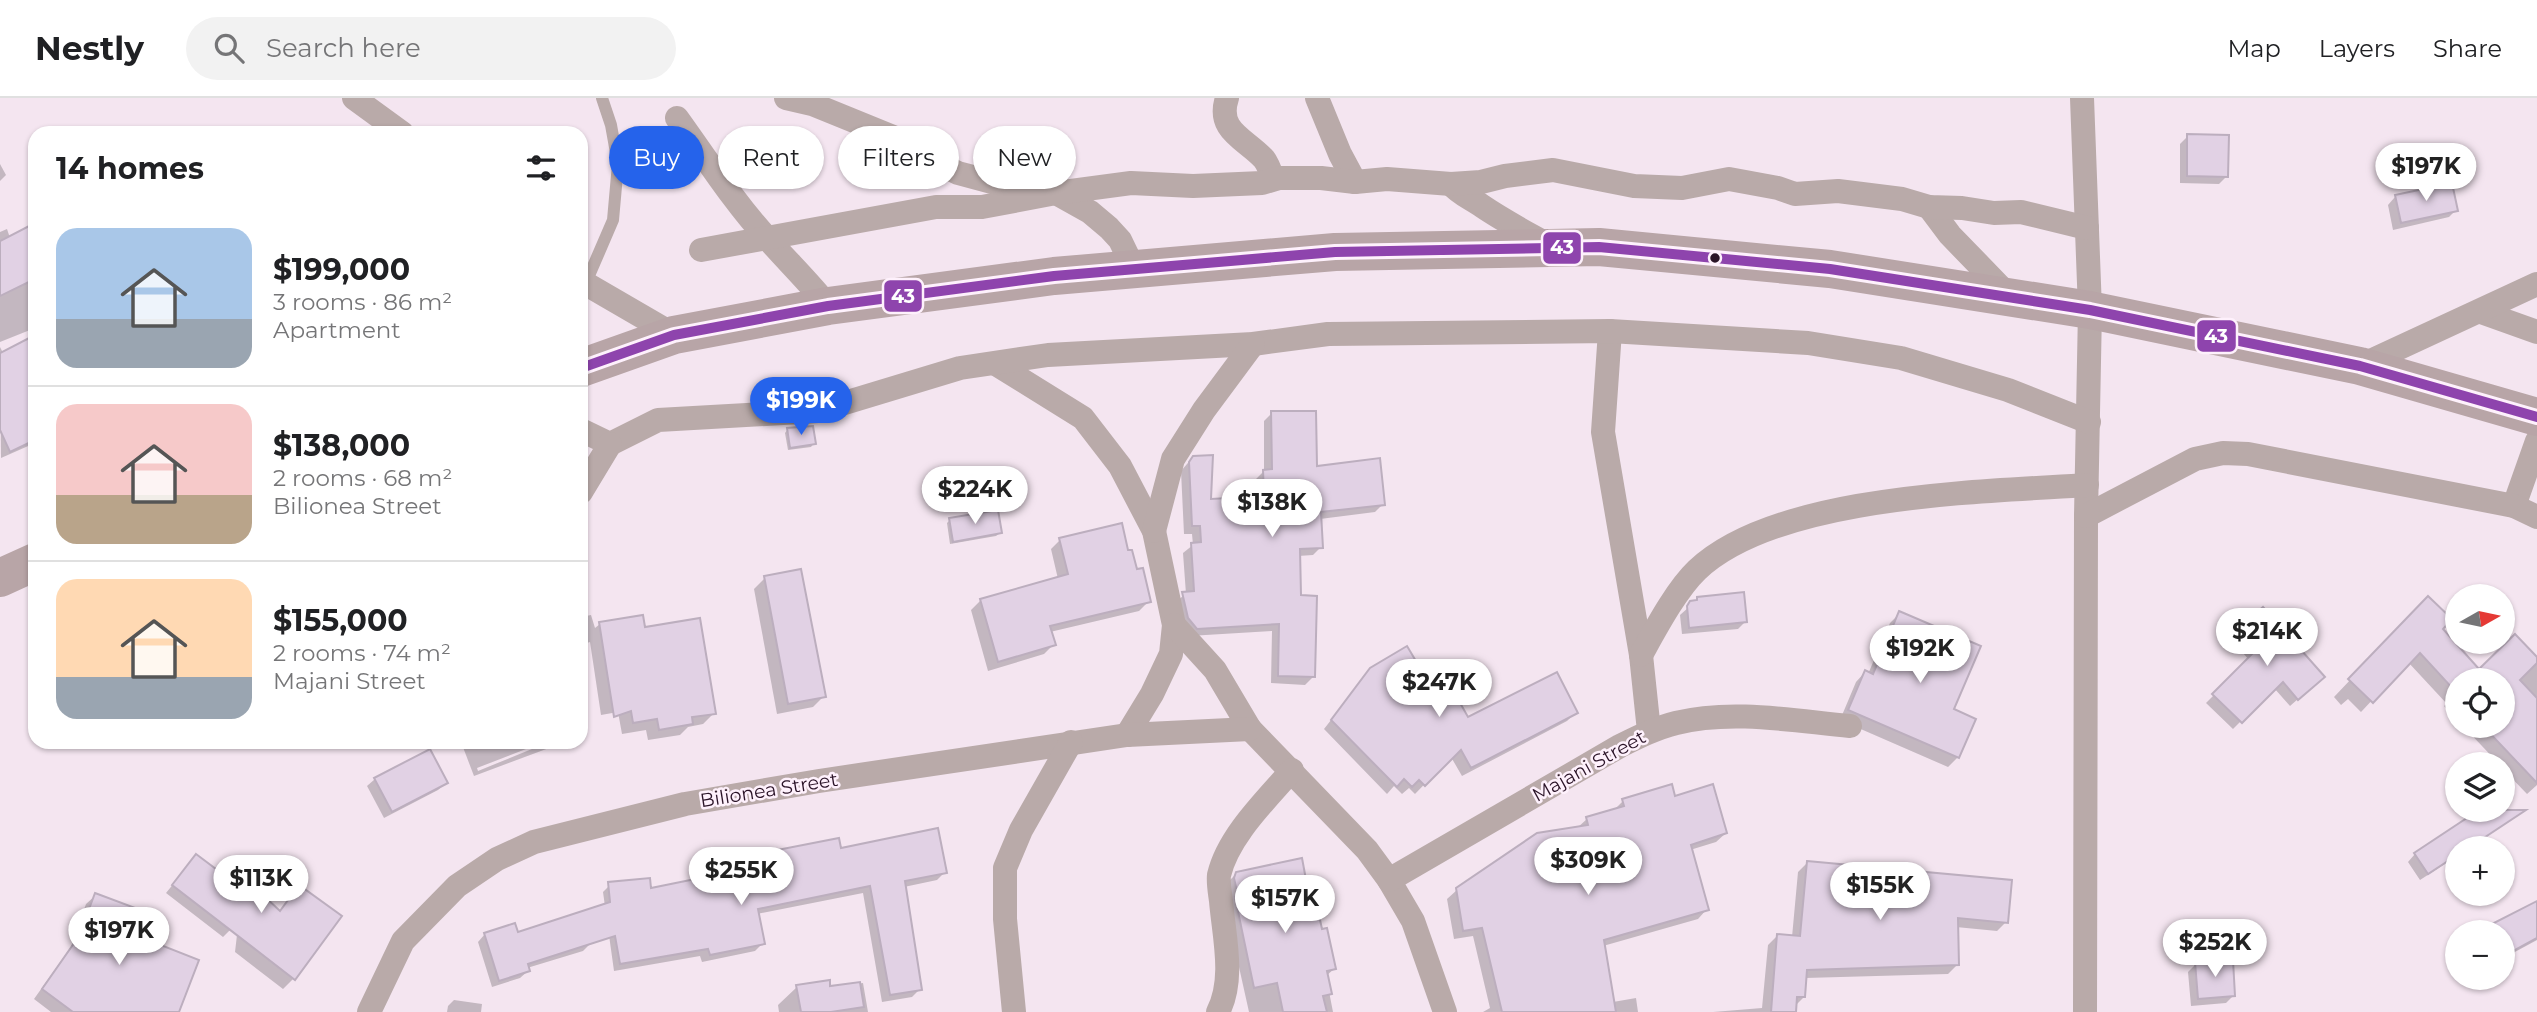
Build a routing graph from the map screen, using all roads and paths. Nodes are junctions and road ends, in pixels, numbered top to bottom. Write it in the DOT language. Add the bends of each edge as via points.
graph roads {
  1 [pos="354,98"];
  2 [pos="602,98"];
  3 [pos="786,98"];
  4 [pos="1227,98"];
  5 [pos="1317,98"];
  6 [pos="2082,98"];
  7 [pos="677,117"];
  8 [pos="392,126"];
  9 [pos="1273,179"];
  10 [pos="1355,182"];
  11 [pos="1451,184"];
  12 [pos="1056,193"];
  13 [pos="1929,208"];
  14 [pos="2087,228"];
  15 [pos="766,238"];
  16 [pos="1553,248"];
  17 [pos="701,250"];
  18 [pos="1134,269"];
  19 [pos="588,272"];
  20 [pos="2537,284"];
  21 [pos="588,286"];
  22 [pos="2011,298"];
  23 [pos="828,306"];
  24 [pos="2090,310"];
  25 [pos="2481,312"];
  26 [pos="1610,331"];
  27 [pos="2537,332"];
  28 [pos="674,335"];
  29 [pos="1253,344"];
  30 [pos="996,364"];
  31 [pos="588,366"];
  32 [pos="2360,366"];
  33 [pos="2537,417"];
  34 [pos="2089,422"];
  35 [pos="588,433"];
  36 [pos="2537,441"];
  37 [pos="610,444"];
  38 [pos="588,480"];
  39 [pos="2087,485"];
  40 [pos="2514,506"];
  41 [pos="2086,516"];
  42 [pos="2537,517"];
  43 [pos="1154,531"];
  44 [pos="28,565"];
  45 [pos="0,578"];
  46 [pos="1174,625"];
  47 [pos="1641,655"];
  48 [pos="1850,726"];
  49 [pos="1250,729"];
  50 [pos="1649,731"];
  51 [pos="1127,735"];
  52 [pos="1071,742"];
  53 [pos="1292,770"];
  54 [pos="1389,880"];
  55 [pos="369,1012"];
  56 [pos="1014,1012"];
  57 [pos="1218,1012"];
  58 [pos="1445,1012"];
  59 [pos="2085,1012"];
  1 -- 8 [label="street"];
  2 -- 19 [label="lane" via="618,164 613,220"];
  3 -- 12 [label="street" via="914,145 958,173 1033,193"];
  4 -- 9 [label="street" via="1227,126 1265,160"];
  5 -- 10 [label="street"];
  6 -- 14 [label="street"];
  7 -- 15 [label="street"];
  9 -- 10 [label="street"];
  9 -- 12 [label="street" via="1193,186 1130,183"];
  10 -- 11 [label="street" via="1387,179"];
  11 -- 13 [label="street" via="1553,170 1634,186 1682,188 1729,178 1795,194 1838,191 1902,199"];
  11 -- 16 [label="street" via="1497,218"];
  12 -- 15 [label="street" via="982,207 936,207"];
  12 -- 18 [label="street" via="1110,228"];
  13 -- 14 [label="street" via="2021,212"];
  13 -- 22 [label="street"];
  14 -- 24 [label="street"];
  15 -- 17 [label="street"];
  15 -- 23 [label="street"];
  16 -- 18 [label="highway" via="1335,252"];
  16 -- 22 [label="highway" via="1599,247 1830,269"];
  18 -- 23 [label="highway"];
  20 -- 25 [label="street"];
  21 -- 28 [label="street"];
  22 -- 24 [label="highway"];
  23 -- 28 [label="highway"];
  24 -- 32 [label="highway"];
  24 -- 34 [label="street"];
  25 -- 27 [label="street"];
  25 -- 32 [label="street"];
  26 -- 29 [label="street" via="1328,334"];
  26 -- 34 [label="street" via="1808,343 1901,358 2008,390"];
  26 -- 47 [label="street" via="1603,432"];
  28 -- 31 [label="highway"];
  29 -- 30 [label="street" via="1048,355"];
  29 -- 43 [label="street" via="1173,459"];
  30 -- 37 [label="street" via="960,368 818,411 658,420"];
  30 -- 43 [label="street" via="1083,418 1120,466"];
  32 -- 33 [label="highway"];
  34 -- 39 [label="street"];
  35 -- 37 [label="street"];
  36 -- 40 [label="street"];
  37 -- 38 [label="street"];
  39 -- 41 [label="street"];
  39 -- 47 [label="street" via="1952,494 1823,512 1742,539 1697,571 1659,621"];
  40 -- 41 [label="street" via="2223,453 2196,459"];
  40 -- 42 [label="street"];
  41 -- 59 [label="street"];
  43 -- 46 [label="street"];
  44 -- 45 [label="highway"];
  46 -- 49 [label="street" via="1215,670"];
  46 -- 51 [label="street" via="1171,654"];
  47 -- 50 [label="street"];
  48 -- 50 [label="street, Majani Street" via="1732,717"];
  49 -- 51 [label="street, Bilionea Street"];
  49 -- 53 [label="street"];
  50 -- 54 [label="street, Majani Street"];
  51 -- 52 [label="street, Bilionea Street"];
  52 -- 55 [label="street, Bilionea Street" via="685,804 534,842 497,859 457,886 403,940"];
  52 -- 56 [label="street" via="1005,868"];
  53 -- 54 [label="street"];
  53 -- 57 [label="street" via="1249,819 1221,869 1227,970 1225,998"];
  54 -- 58 [label="street" via="1413,921"];
}
